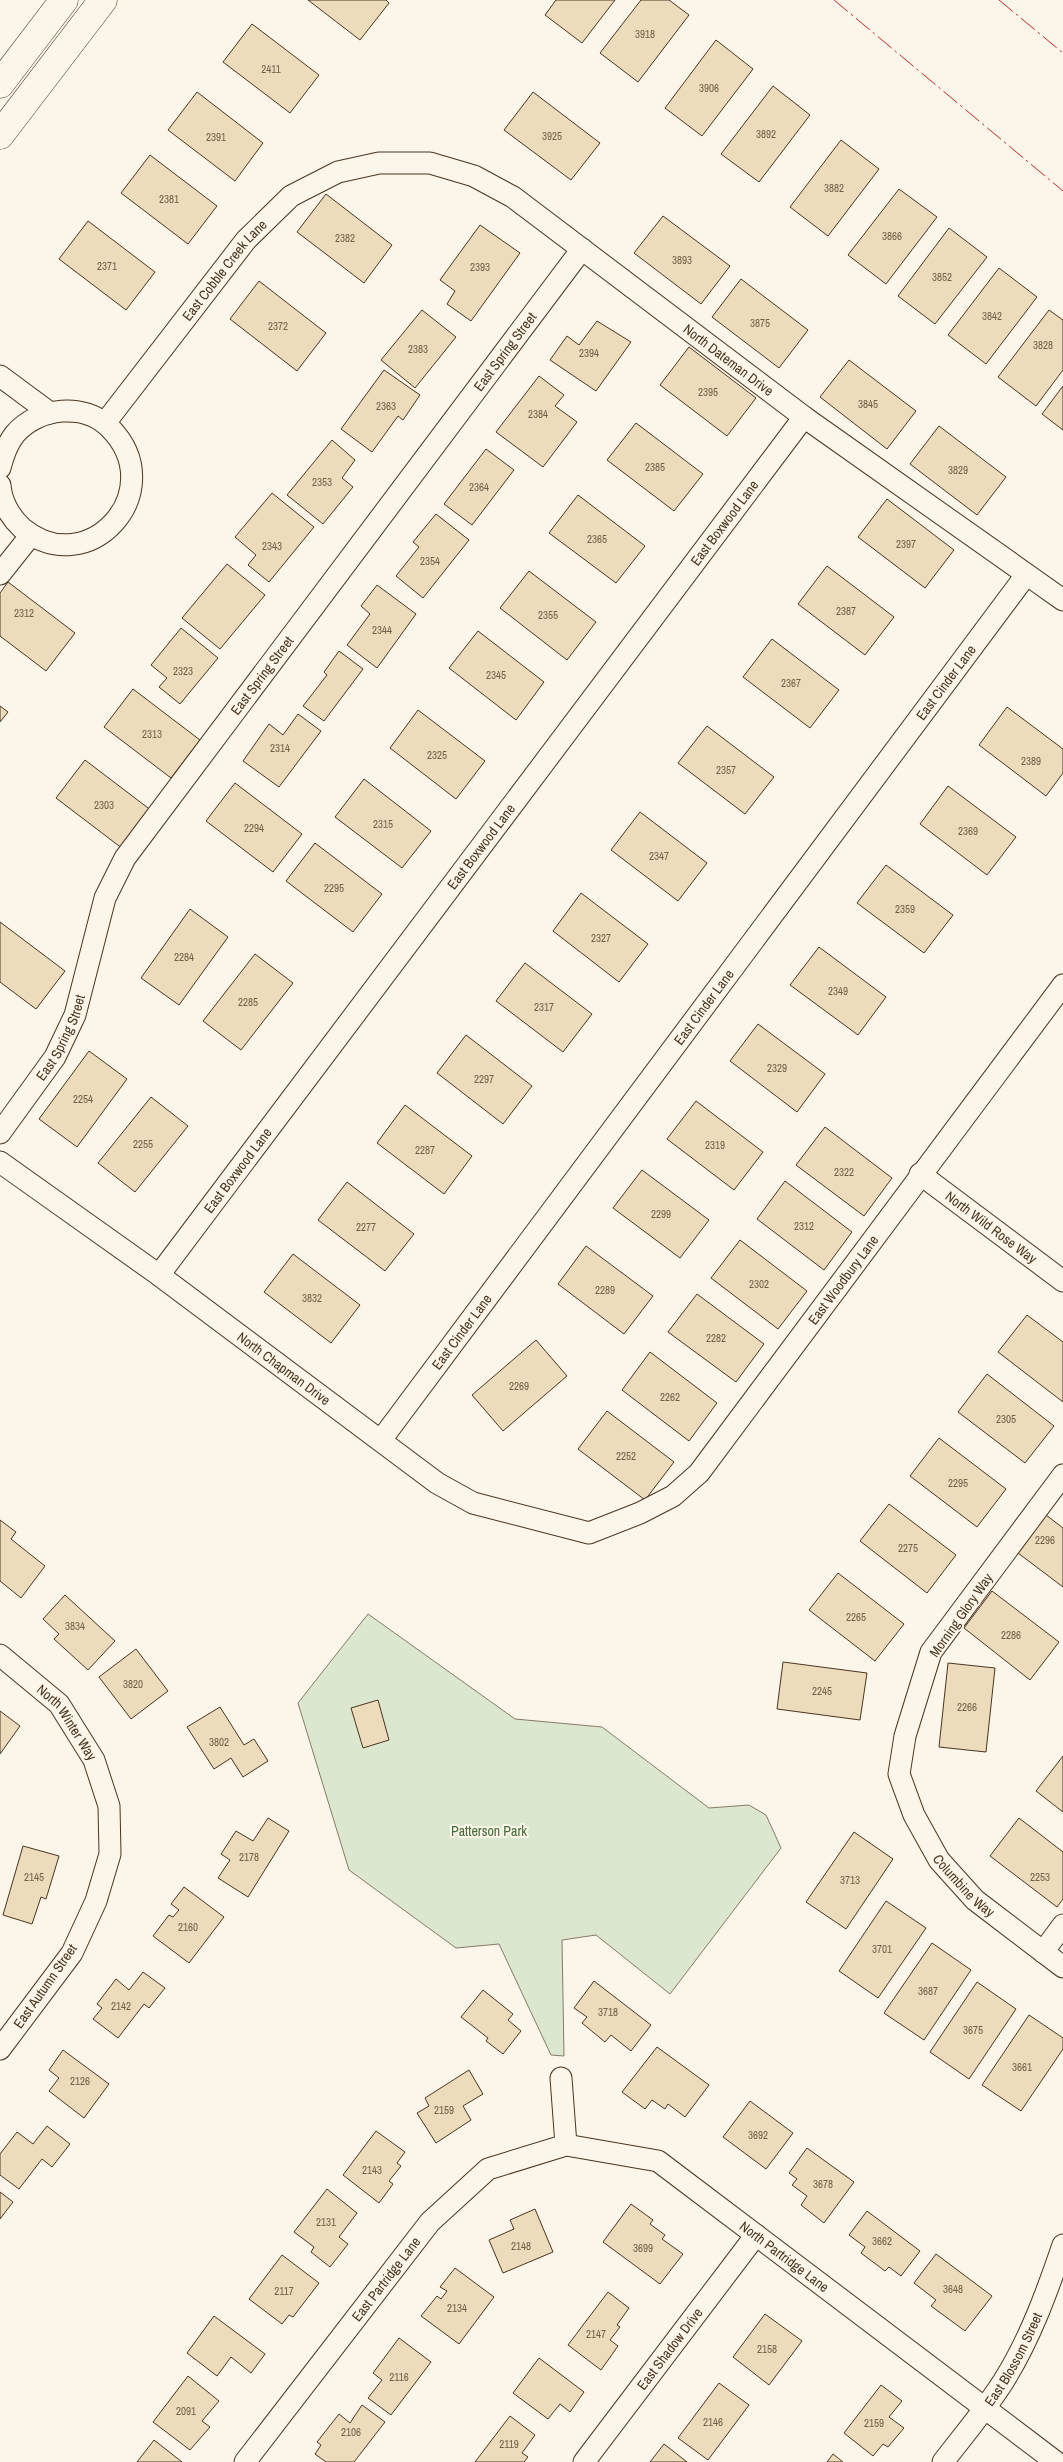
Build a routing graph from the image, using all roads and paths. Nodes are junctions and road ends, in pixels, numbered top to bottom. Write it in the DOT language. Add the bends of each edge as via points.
graph roads {
  1 [pos="64,0"];
  2 [pos="103,0"];
  3 [pos="0,84"];
  4 [pos="0,135"];
  5 [pos="379,163"];
  6 [pos="582,249"];
  7 [pos="0,376"];
  8 [pos="50,413"];
  9 [pos="804,417"];
  10 [pos="105,423"];
  11 [pos="0,468"];
  12 [pos="0,485"];
  13 [pos="31,535"];
  14 [pos="0,574"];
  15 [pos="1026,575"];
  16 [pos="1063,600"];
  17 [pos="1063,985"];
  18 [pos="0,1133"];
  19 [pos="0,1162"];
  20 [pos="920,1174"];
  21 [pos="159,1275"];
  22 [pos="1063,1281"];
  23 [pos="381,1440"];
  24 [pos="1063,1475"];
  25 [pos="588,1533"];
  26 [pos="0,1655"];
  27 [pos="899,1774"];
  28 [pos="109,1806"];
  29 [pos="1063,1925"];
  30 [pos="1043,1952"];
  31 [pos="1063,1967"];
  32 [pos="0,2048"];
  33 [pos="561,2078"];
  34 [pos="566,2145"];
  35 [pos="756,2235"];
  36 [pos="1063,2245"];
  37 [pos="985,2408"];
  38 [pos="245,2462"];
  39 [pos="584,2462"];
  40 [pos="943,2462"];
  41 [pos="1056,2462"];
  1 -- 3 [label="street"];
  2 -- 4 [label="street"];
  5 -- 6 [label="street, North Dateman Drive" via="430,163 474,176 513,197"];
  5 -- 10 [label="street, East Cobble Creek Lane" via="338,172 291,196 246,240"];
  6 -- 9 [label="street, North Dateman Drive"];
  6 -- 18 [label="street, East Spring Street" via="125,858 105,898 76,1015 54,1057"];
  7 -- 8 [label="street"];
  8 -- 10 [label="street" via="88,414"];
  8 -- 11 [label="street" via="31,421 15,434 4,452"];
  9 -- 15 [label="street, North Dateman Drive"];
  9 -- 21 [label="street, East Boxwood Lane"];
  10 -- 13 [label="street" via="121,439 131,460 133,482 127,505 115,524 96,538 75,544 52,543"];
  12 -- 13 [label="street" via="6,508 16,523"];
  13 -- 14 [label="street"];
  15 -- 16 [label="street, North Dateman Drive"];
  15 -- 23 [label="street, East Cinder Lane"];
  17 -- 20 [label="street, East Woodbury Lane"];
  19 -- 21 [label="street, North Chapman Drive"];
  20 -- 22 [label="street, North Wild Rose Way"];
  20 -- 25 [label="street, East Woodbury Lane" via="699,1473 673,1496"];
  21 -- 23 [label="street, North Chapman Drive"];
  23 -- 25 [label="street, North Chapman Drive" via="437,1483 473,1503"];
  24 -- 27 [label="street, Morning Glory Way" via="931,1652 904,1736"];
  26 -- 28 [label="street, North Winter Way" via="58,1704 94,1760"];
  27 -- 30 [label="street, Columbine Way" via="914,1815 939,1860 975,1900"];
  28 -- 32 [label="street, East Autumn Street" via="110,1854 96,1901 72,1953"];
  29 -- 30 [label="street"];
  30 -- 31 [label="street, Columbine Way"];
  33 -- 34 [label="street"];
  34 -- 35 [label="street, North Partridge Lane" via="658,2160"];
  34 -- 38 [label="street, East Partridge Lane" via="488,2169 430,2222"];
  35 -- 37 [label="street, North Partridge Lane"];
  35 -- 39 [label="street, East Shadow Drive"];
  36 -- 37 [label="street, East Blossom Street" via="1044,2302 1020,2352"];
  37 -- 40 [label="street, East Blossom Street"];
  37 -- 41 [label="street, North Partridge Lane"];
}
